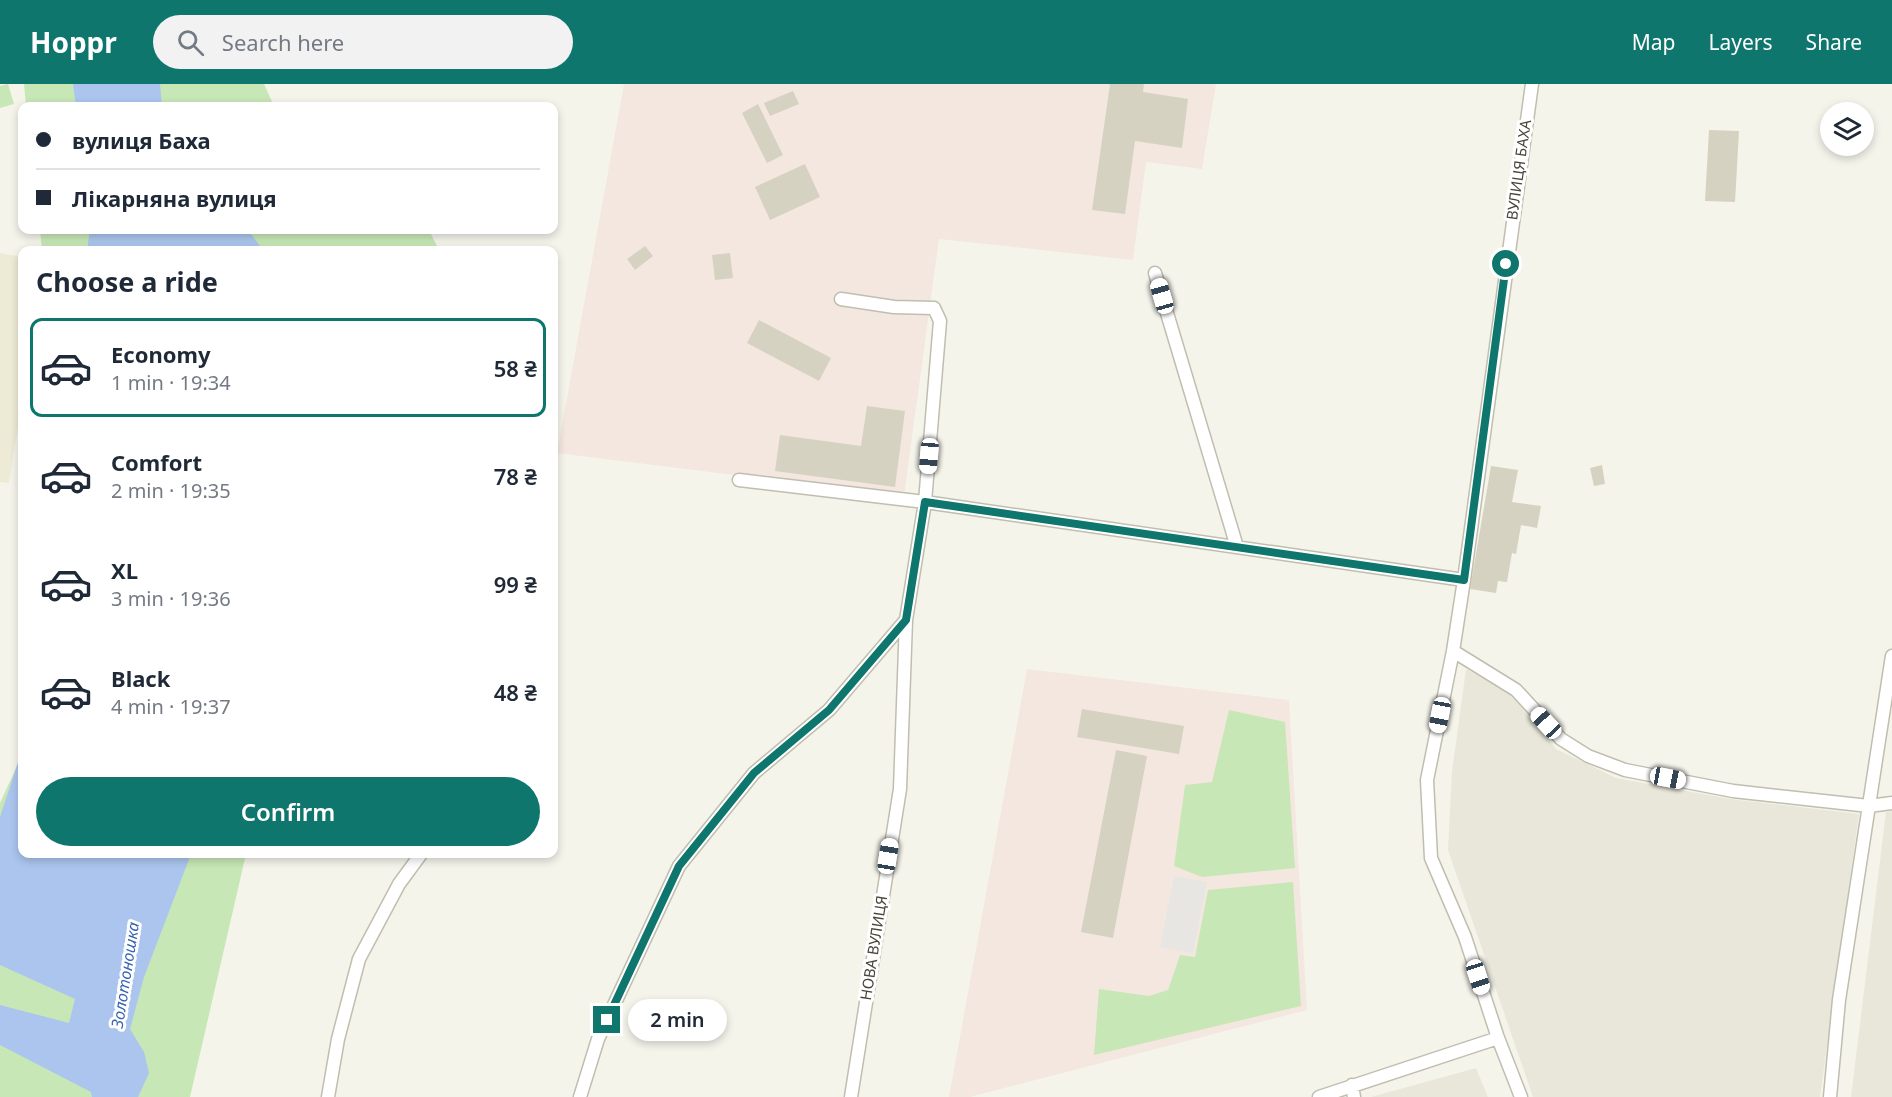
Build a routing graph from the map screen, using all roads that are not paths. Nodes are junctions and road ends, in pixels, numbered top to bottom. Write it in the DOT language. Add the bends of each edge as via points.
graph roads {
  1 [pos="1532,84"];
  2 [pos="1155,273"];
  3 [pos="841,299"];
  4 [pos="739,480"];
  5 [pos="925,502"];
  6 [pos="1237,547"];
  7 [pos="1464,580"];
  8 [pos="906,620"];
  9 [pos="1453,651"];
  10 [pos="1892,656"];
  11 [pos="1892,803"];
  12 [pos="1869,806"];
  13 [pos="418,858"];
  14 [pos="1498,1038"];
  15 [pos="1353,1091"];
  16 [pos="328,1097"];
  17 [pos="580,1097"];
  18 [pos="851,1097"];
  19 [pos="1319,1097"];
  20 [pos="1521,1097"];
  21 [pos="1830,1097"];
  1 -- 7 [label="street, ВУЛИЦЯ БАХА"];
  2 -- 6 [label="street"];
  3 -- 5 [label="street, НОВА ВУЛИЦЯ" via="934,308 940,321"];
  4 -- 5 [label="street"];
  5 -- 6 [label="street"];
  5 -- 8 [label="street, НОВА ВУЛИЦЯ"];
  6 -- 7 [label="street"];
  7 -- 9 [label="street, ВУЛИЦЯ БАХА"];
  8 -- 17 [label="street" via="829,710 754,773 679,866 598,1039"];
  8 -- 18 [label="street, НОВА ВУЛИЦЯ" via="900,789"];
  9 -- 12 [label="street" via="1516,690 1561,739 1588,756 1625,770 1733,791"];
  9 -- 14 [label="street, ВУЛИЦЯ БАХА" via="1427,780 1431,858 1465,936"];
  10 -- 12 [label="street"];
  11 -- 12 [label="street"];
  12 -- 21 [label="street" via="1839,1000"];
  13 -- 16 [label="street" via="399,884 359,959"];
  14 -- 15 [label="street"];
  14 -- 20 [label="street, ВУЛИЦЯ БАХА"];
  15 -- 19 [label="street"];
}
